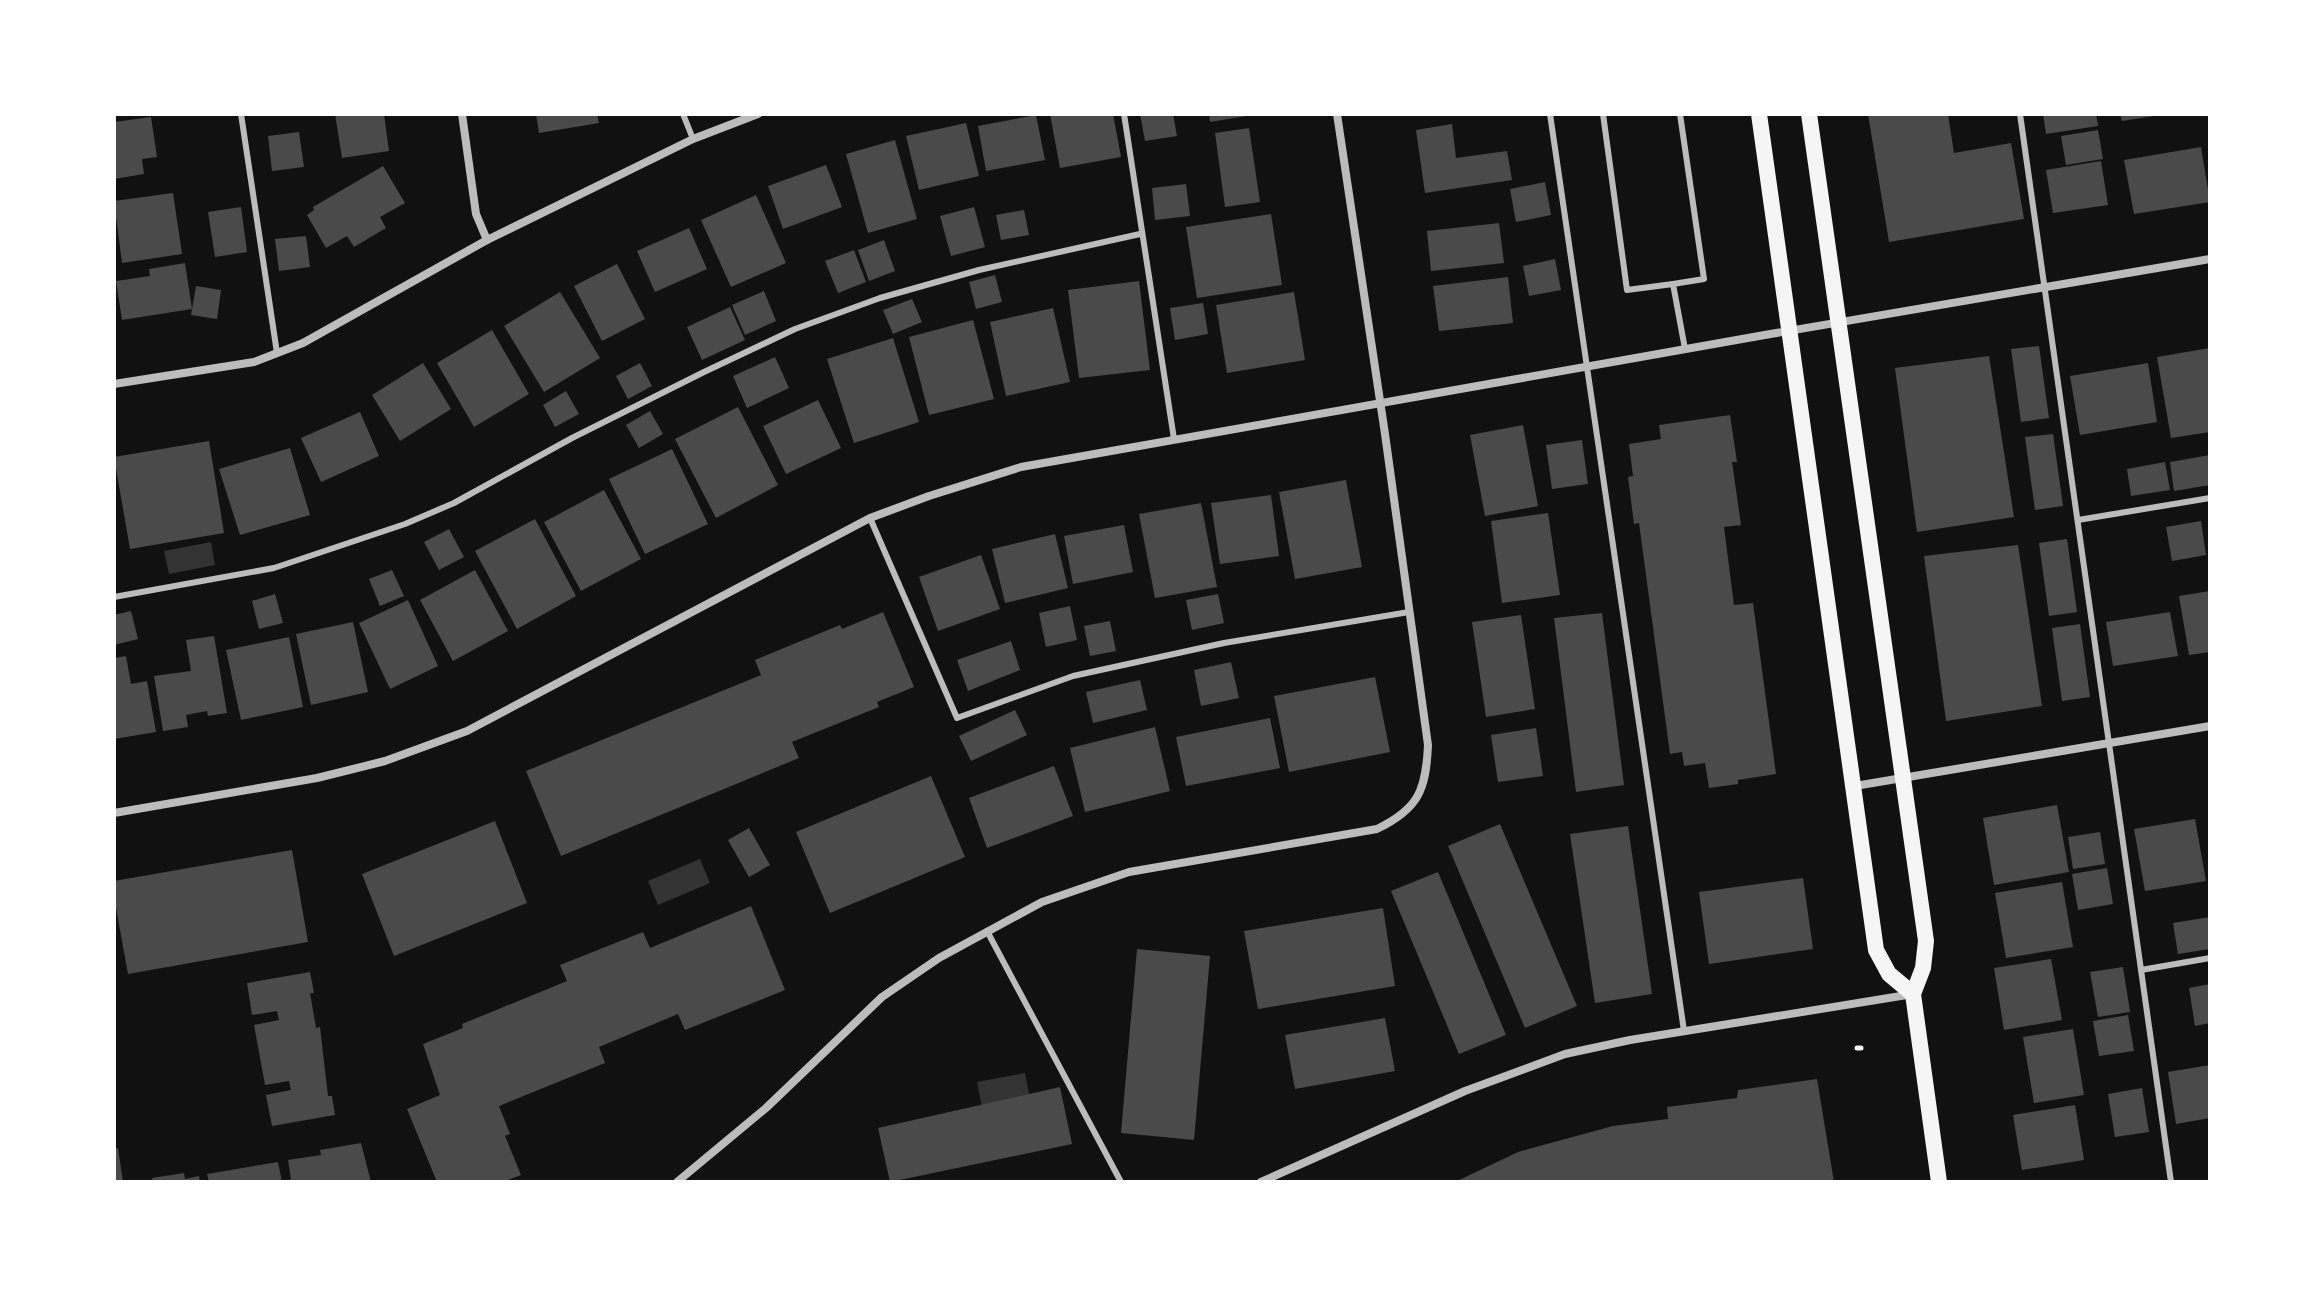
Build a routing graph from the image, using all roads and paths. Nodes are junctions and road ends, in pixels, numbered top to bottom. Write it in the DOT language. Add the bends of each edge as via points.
graph roads {
  1 [pos="241,114"];
  2 [pos="462,114"];
  3 [pos="683,114"];
  4 [pos="758,114"];
  5 [pos="1124,114"];
  6 [pos="1337,114"];
  7 [pos="1550,114"];
  8 [pos="1603,114"];
  9 [pos="1680,114"];
  10 [pos="1759,114"];
  11 [pos="1809,114"];
  12 [pos="2020,114"];
  13 [pos="693,139"];
  14 [pos="1140,234"];
  15 [pos="487,240"];
  16 [pos="2210,259"];
  17 [pos="1673,284"];
  18 [pos="2045,288"];
  19 [pos="1838,322"];
  20 [pos="1789,330"];
  21 [pos="1685,349"];
  22 [pos="277,353"];
  23 [pos="1585,367"];
  24 [pos="114,384"];
  25 [pos="1381,403"];
  26 [pos="1174,439"];
  27 [pos="2210,498"];
  28 [pos="870,518"];
  29 [pos="2078,520"];
  30 [pos="114,597"];
  31 [pos="1409,612"];
  32 [pos="2210,726"];
  33 [pos="2109,744"];
  34 [pos="1905,778"];
  35 [pos="1855,786"];
  36 [pos="114,813"];
  37 [pos="987,930"];
  38 [pos="2210,958"];
  39 [pos="2141,970"];
  40 [pos="1913,994"];
  41 [pos="1684,1031"];
  42 [pos="677,1182"];
  43 [pos="1121,1182"];
  44 [pos="1261,1182"];
  45 [pos="1939,1182"];
  46 [pos="2171,1182"];
  1 -- 22 [label="lane"];
  2 -- 15 [label="street" via="476,214"];
  3 -- 13 [label="lane"];
  4 -- 13 [label="street"];
  5 -- 14 [label="lane"];
  6 -- 25 [label="street"];
  7 -- 23 [label="lane"];
  8 -- 17 [label="lane" via="1627,290"];
  9 -- 17 [label="lane" via="1704,279"];
  10 -- 20 [label="main road"];
  11 -- 19 [label="main road"];
  12 -- 18 [label="lane"];
  13 -- 15 [label="street"];
  14 -- 26 [label="lane"];
  14 -- 30 [label="lane" via="979,270 795,329 405,524 274,568"];
  15 -- 22 [label="street"];
  16 -- 18 [label="street"];
  17 -- 21 [label="lane"];
  18 -- 19 [label="street"];
  18 -- 29 [label="lane"];
  19 -- 20 [label="street"];
  19 -- 34 [label="main road"];
  20 -- 21 [label="street"];
  20 -- 35 [label="main road"];
  21 -- 23 [label="street"];
  22 -- 24 [label="street" via="254,362"];
  23 -- 25 [label="street"];
  23 -- 41 [label="lane"];
  25 -- 26 [label="street"];
  25 -- 31 [label="street"];
  26 -- 28 [label="street" via="1021,467"];
  27 -- 29 [label="lane"];
  28 -- 31 [label="lane" via="957,718 1073,676 1224,643"];
  28 -- 36 [label="street" via="467,731 385,761 317,778"];
  29 -- 33 [label="lane"];
  31 -- 37 [label="street" via="1428,745 1427,775 1403,816 1377,829 1129,872 1042,902"];
  32 -- 33 [label="street"];
  33 -- 34 [label="street"];
  33 -- 39 [label="lane"];
  34 -- 35 [label="street"];
  34 -- 40 [label="main road" via="1926,941"];
  35 -- 40 [label="main road" via="1876,950 1889,974"];
  37 -- 42 [label="street" via="882,997 766,1108"];
  37 -- 43 [label="lane"];
  38 -- 39 [label="lane"];
  39 -- 46 [label="lane"];
  40 -- 41 [label="street"];
  40 -- 45 [label="main road"];
  41 -- 44 [label="street" via="1565,1054 1465,1091"];
}
